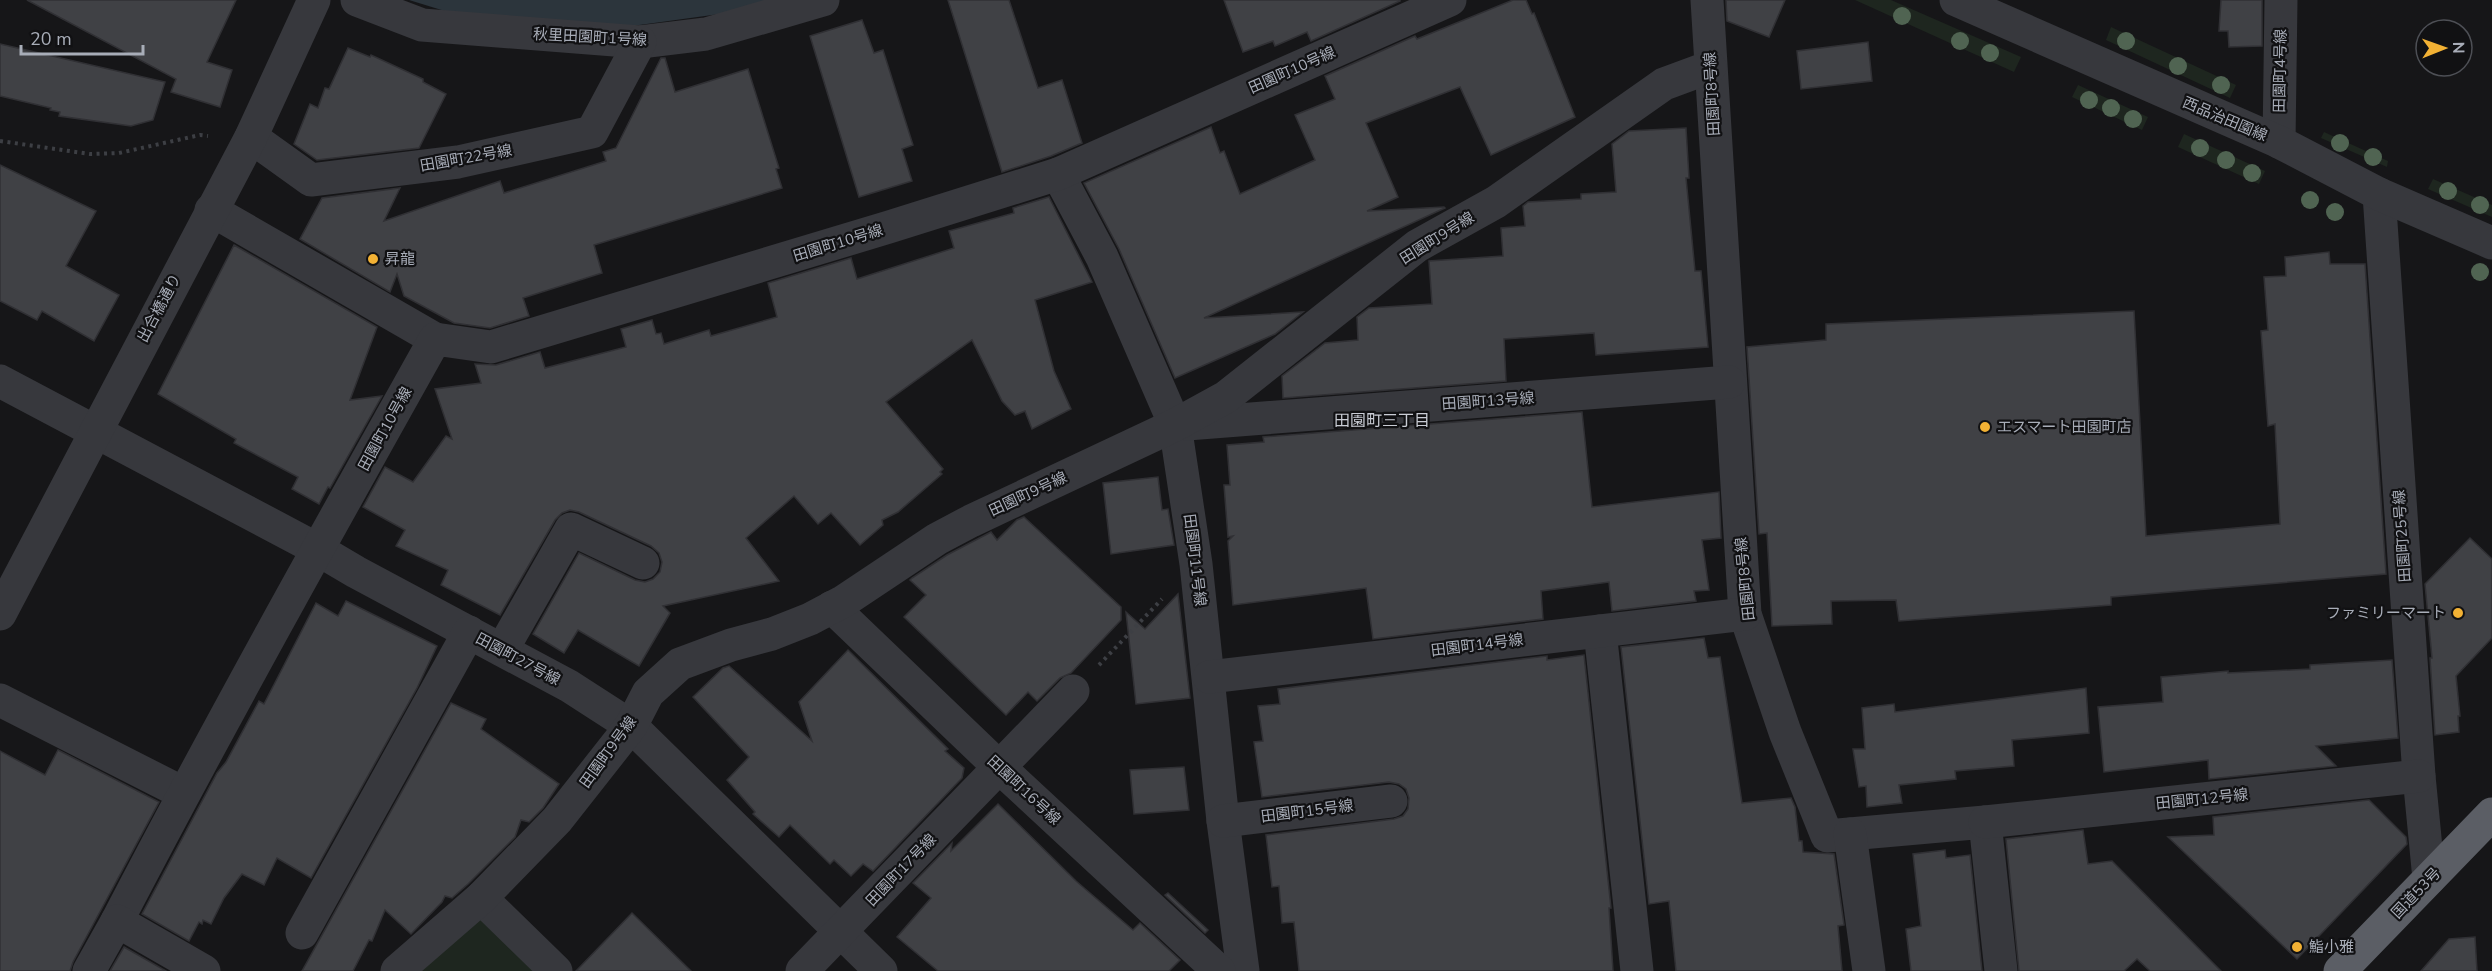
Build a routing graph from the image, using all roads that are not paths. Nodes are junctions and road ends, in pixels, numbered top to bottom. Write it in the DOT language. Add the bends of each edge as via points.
graph roads {
  1 [pos="314,0"];
  2 [pos="357,0"];
  3 [pos="823,0"];
  4 [pos="1450,0"];
  5 [pos="1707,0"];
  6 [pos="1956,0"];
  7 [pos="2281,0"];
  8 [pos="640,42"];
  9 [pos="1710,66"];
  10 [pos="251,137"];
  11 [pos="2279,142"];
  12 [pos="1058,174"];
  13 [pos="2379,194"];
  14 [pos="211,210"];
  15 [pos="2492,243"];
  16 [pos="435,339"];
  17 [pos="0,381"];
  18 [pos="1730,382"];
  19 [pos="1175,425"];
  20 [pos="94,430"];
  21 [pos="317,549"];
  22 [pos="643,563"];
  23 [pos="832,607"];
  24 [pos="0,614"];
  25 [pos="1745,614"];
  26 [pos="1600,631"];
  27 [pos="469,632"];
  28 [pos="502,650"];
  29 [pos="1209,677"];
  30 [pos="1073,691"];
  31 [pos="0,700"];
  32 [pos="631,726"];
  33 [pos="999,767"];
  34 [pos="2419,776"];
  35 [pos="183,793"];
  36 [pos="1391,801"];
  37 [pos="2492,814"];
  38 [pos="1223,821"];
  39 [pos="1985,822"];
  40 [pos="1850,834"];
  41 [pos="2429,879"];
  42 [pos="481,898"];
  43 [pos="117,921"];
  44 [pos="842,932"];
  45 [pos="302,933"];
  46 [pos="89,971"];
  47 [pos="204,971"];
  48 [pos="397,971"];
  49 [pos="556,971"];
  50 [pos="802,971"];
  51 [pos="881,971"];
  52 [pos="1219,971"];
  53 [pos="1243,971"];
  54 [pos="1637,971"];
  55 [pos="1869,971"];
  56 [pos="2001,971"];
  57 [pos="2340,971"];
  1 -- 10 [label="street, 出合橋通り"];
  2 -- 8 [label="street, 秋里田園町1号線" via="422,25"];
  3 -- 8 [label="street, 秋里田園町1号線" via="706,34"];
  4 -- 12 [label="street, 田園町10号線"];
  5 -- 9 [label="street, 田園町8号線"];
  6 -- 11 [label="street, 西品治田園線"];
  7 -- 11 [label="street, 田園町4号線"];
  8 -- 10 [label="street, 田園町22号線" via="592,132 458,162 311,180"];
  9 -- 18 [label="street, 田園町8号線"];
  9 -- 19 [label="street, 田園町9号線" via="1664,84 1496,202 1417,246 1226,397"];
  10 -- 14 [label="street, 出合橋通り"];
  11 -- 13 [label="street, 西品治田園線"];
  12 -- 16 [label="street, 田園町10号線" via="491,347"];
  12 -- 19 [label="street, 田園町11号線" via="1102,257"];
  13 -- 15 [label="street, 西品治田園線"];
  13 -- 34 [label="street, 田園町25号線"];
  14 -- 16 [label="street"];
  14 -- 20 [label="street, 出合橋通り"];
  16 -- 21 [label="street, 田園町10号線"];
  17 -- 20 [label="street, 田園町27号線"];
  18 -- 19 [label="street, 田園町13号線"];
  18 -- 25 [label="street, 田園町8号線"];
  19 -- 23 [label="street, 田園町9号線" via="937,539"];
  19 -- 29 [label="street, 田園町11号線"];
  20 -- 21 [label="street, 田園町27号線"];
  20 -- 24 [label="street, 出合橋通り"];
  21 -- 27 [label="street, 田園町27号線"];
  21 -- 35 [label="street, 田園町10号線"];
  22 -- 28 [label="street" via="571,529"];
  23 -- 32 [label="street, 田園町9号線" via="772,634 680,664 648,693"];
  23 -- 33 [label="street, 田園町16号線"];
  25 -- 26 [label="street, 田園町14号線"];
  25 -- 40 [label="street, 田園町8号線" via="1785,732 1827,836"];
  26 -- 29 [label="street, 田園町14号線"];
  26 -- 54 [label="street"];
  27 -- 28 [label="street, 田園町27号線"];
  27 -- 45 [label="street"];
  28 -- 32 [label="street, 田園町27号線"];
  29 -- 38 [label="street, 田園町11号線"];
  30 -- 33 [label="street, 田園町17号線"];
  31 -- 35 [label="street"];
  32 -- 42 [label="street, 田園町9号線" via="557,820"];
  32 -- 44 [label="street, 田園町27号線"];
  33 -- 44 [label="street, 田園町17号線"];
  33 -- 52 [label="street, 田園町16号線"];
  34 -- 39 [label="street, 田園町12号線"];
  34 -- 41 [label="street, 田園町25号線"];
  35 -- 43 [label="street, 田園町10号線"];
  36 -- 38 [label="street, 田園町15号線"];
  37 -- 41 [label="highway, 国道53号"];
  38 -- 53 [label="street, 田園町11号線"];
  39 -- 40 [label="street, 田園町8号線"];
  39 -- 56 [label="street"];
  40 -- 55 [label="street"];
  41 -- 57 [label="highway, 国道53号"];
  42 -- 48 [label="street, 田園町9号線"];
  42 -- 49 [label="street"];
  43 -- 46 [label="street, 田園町10号線"];
  43 -- 47 [label="street"];
  44 -- 50 [label="street, 田園町17号線"];
  44 -- 51 [label="street, 田園町27号線"];
}
